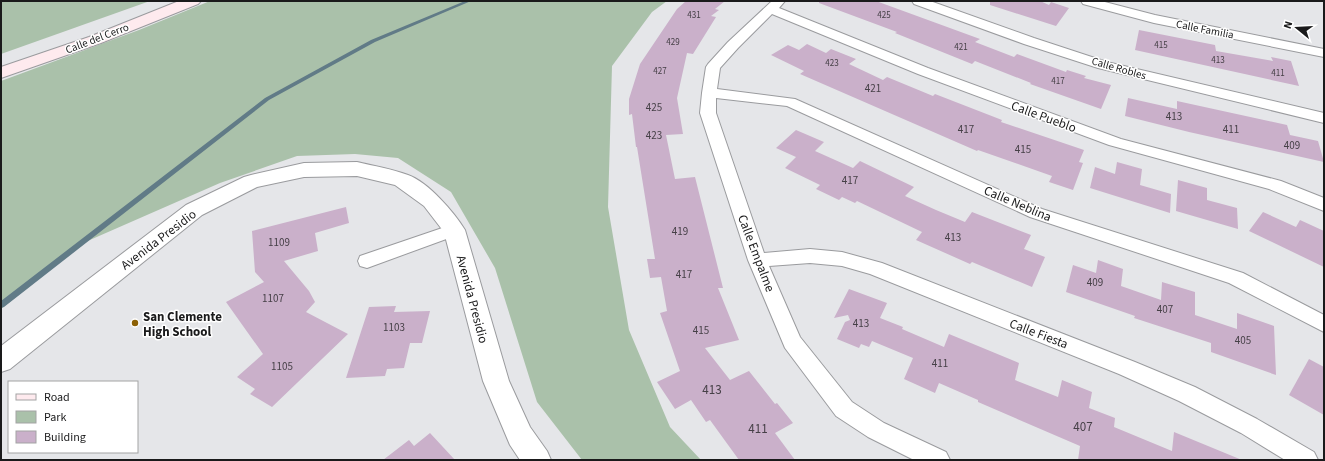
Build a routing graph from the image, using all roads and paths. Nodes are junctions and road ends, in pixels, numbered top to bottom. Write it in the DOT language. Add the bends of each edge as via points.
graph roads {
  1 [pos="166,1"];
  2 [pos="193,1"];
  3 [pos="918,1"];
  4 [pos="1087,1"];
  5 [pos="775,5"];
  6 [pos="1324,52"];
  7 [pos="1,60"];
  8 [pos="1,73"];
  9 [pos="709,93"];
  10 [pos="1324,118"];
  11 [pos="1324,205"];
  12 [pos="454,230"];
  13 [pos="757,260"];
  14 [pos="367,261"];
  15 [pos="1324,324"];
  16 [pos="1,361"];
  17 [pos="537,460"];
  18 [pos="938,460"];
  19 [pos="1306,460"];
  1 -- 7 [label="main road, Calle del Cerro"];
  2 -- 8 [label="main road, Calle del Cerro" via="95,40"];
  3 -- 10 [label="street, Calle Robles" via="1103,65"];
  4 -- 6 [label="street, Calle Familia" via="1154,19"];
  5 -- 9 [label="street, Calle Empalme" via="714,67"];
  5 -- 11 [label="street, Calle Pueblo" via="923,71 1115,142 1275,185"];
  9 -- 13 [label="street, Calle Empalme" via="708,113"];
  9 -- 15 [label="street, Calle Neblina" via="790,102 1036,213 1236,278"];
  12 -- 14 [label="street"];
  12 -- 16 [label="street, Avenida Presidio" via="431,201 402,180 358,169 304,170 251,182 194,210"];
  12 -- 17 [label="street, Avenida Presidio" via="496,381 520,436"];
  13 -- 18 [label="street, Calle Empalme" via="792,342 844,409 876,430"];
  13 -- 19 [label="street, Calle Fiesta" via="810,256 842,259 875,268 1187,394 1249,426"];
}
